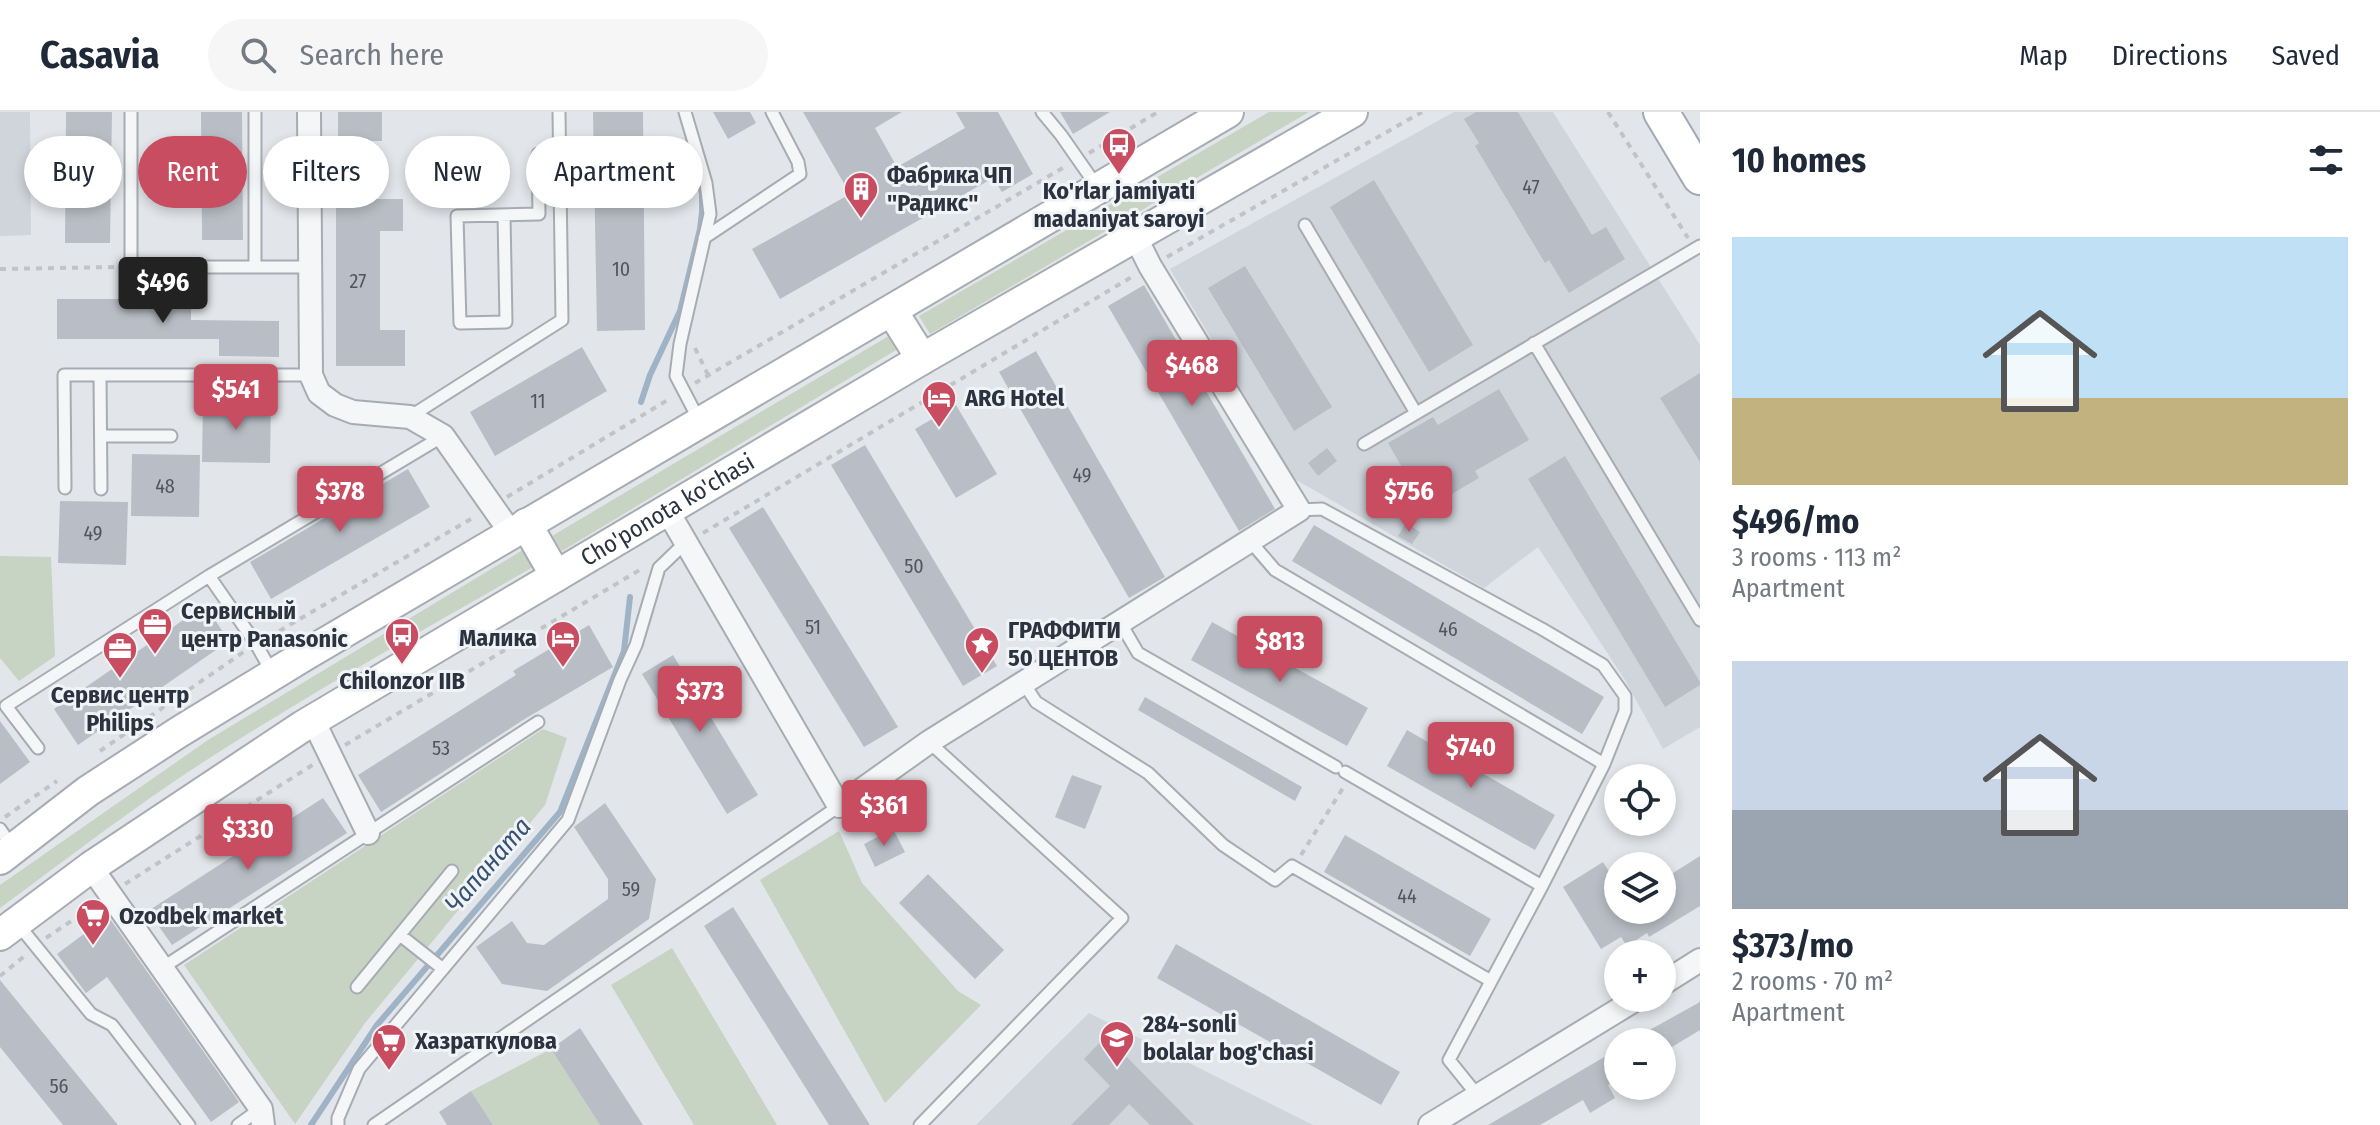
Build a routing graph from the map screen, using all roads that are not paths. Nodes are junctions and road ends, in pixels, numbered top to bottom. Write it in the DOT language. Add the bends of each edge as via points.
graph roads {
  1 [pos="131,112"];
  2 [pos="255,112"];
  3 [pos="309,112"];
  4 [pos="559,112"];
  5 [pos="685,112"];
  6 [pos="772,112"];
  7 [pos="1042,112"];
  8 [pos="1228,112"];
  9 [pos="1352,112"];
  10 [pos="1661,112"];
  11 [pos="560,136"];
  12 [pos="1700,177"];
  13 [pos="1098,188"];
  14 [pos="539,208"];
  15 [pos="561,208"];
  16 [pos="504,215"];
  17 [pos="1305,225"];
  18 [pos="1135,236"];
  19 [pos="704,238"];
  20 [pos="1698,248"];
  21 [pos="255,267"];
  22 [pos="310,267"];
  23 [pos="892,311"];
  24 [pos="1534,343"];
  25 [pos="922,359"];
  26 [pos="100,375"];
  27 [pos="311,375"];
  28 [pos="1416,413"];
  29 [pos="410,417"];
  30 [pos="700,423"];
  31 [pos="101,436"];
  32 [pos="171,436"];
  33 [pos="443,436"];
  34 [pos="1364,444"];
  35 [pos="65,488"];
  36 [pos="101,489"];
  37 [pos="667,510"];
  38 [pos="1299,510"];
  39 [pos="519,528"];
  40 [pos="1250,541"];
  41 [pos="685,543"];
  42 [pos="209,576"];
  43 [pos="556,576"];
  44 [pos="1700,620"];
  45 [pos="1120,622"];
  46 [pos="273,674"];
  47 [pos="1023,682"];
  48 [pos="3,702"];
  49 [pos="313,720"];
  50 [pos="538,722"];
  51 [pos="929,742"];
  52 [pos="38,748"];
  53 [pos="1604,764"];
  54 [pos="839,806"];
  55 [pos="368,833"];
  56 [pos="5,846"];
  57 [pos="91,867"];
  58 [pos="452,871"];
  59 [pos="1542,886"];
  60 [pos="8,929"];
  61 [pos="400,935"];
  62 [pos="1700,960"];
  63 [pos="440,967"];
  64 [pos="162,968"];
  65 [pos="1676,975"];
  66 [pos="1491,981"];
  67 [pos="357,987"];
  68 [pos="1615,1012"];
  69 [pos="1478,1096"];
  70 [pos="262,1117"];
  71 [pos="1459,1118"];
  72 [pos="189,1125"];
  73 [pos="238,1125"];
  74 [pos="338,1125"];
  75 [pos="374,1125"];
  76 [pos="920,1125"];
  77 [pos="1430,1125"];
  1 -- 21 [label="lane" via="131,267"];
  2 -- 21 [label="lane"];
  3 -- 22 [label="street"];
  4 -- 11 [label="lane"];
  5 -- 19 [label="lane" via="706,183 710,214"];
  6 -- 19 [label="lane" via="800,174"];
  7 -- 13 [label="lane"];
  8 -- 13 [label="main road"];
  9 -- 18 [label="main road, Cho'ponota ko'chasi"];
  10 -- 12 [label="main road"];
  13 -- 23 [label="main road"];
  14 -- 16 [label="lane" via="539,214"];
  15 -- 29 [label="lane" via="562,320"];
  16 -- 16 [label="lane" via="457,216 460,323 506,322"];
  17 -- 28 [label="lane"];
  18 -- 25 [label="main road, Cho'ponota ko'chasi"];
  18 -- 38 [label="street"];
  19 -- 30 [label="lane" via="676,376"];
  20 -- 24 [label="lane"];
  21 -- 22 [label="lane"];
  22 -- 27 [label="street"];
  23 -- 25 [label="main road"];
  23 -- 30 [label="main road"];
  24 -- 28 [label="lane"];
  24 -- 44 [label="lane"];
  25 -- 37 [label="main road, Cho'ponota ko'chasi"];
  26 -- 27 [label="lane"];
  26 -- 31 [label="lane"];
  26 -- 35 [label="lane" via="64,375"];
  27 -- 29 [label="street" via="319,393 335,405 353,412"];
  28 -- 34 [label="lane"];
  29 -- 33 [label="street"];
  30 -- 39 [label="main road"];
  31 -- 32 [label="lane"];
  31 -- 36 [label="lane"];
  33 -- 39 [label="street" via="493,506"];
  33 -- 42 [label="lane"];
  37 -- 41 [label="street"];
  37 -- 43 [label="main road, Cho'ponota ko'chasi"];
  38 -- 40 [label="street"];
  38 -- 53 [label="lane" via="1322,509 1603,665 1625,696 1625,711"];
  39 -- 43 [label="main road"];
  39 -- 46 [label="main road"];
  40 -- 45 [label="street"];
  40 -- 53 [label="lane" via="1275,570"];
  41 -- 54 [label="street"];
  41 -- 63 [label="lane" via="659,568 636,645 568,820"];
  42 -- 46 [label="lane"];
  42 -- 48 [label="lane"];
  43 -- 49 [label="main road, Cho'ponota ko'chasi"];
  45 -- 47 [label="street"];
  45 -- 59 [label="lane" via="1138,653"];
  46 -- 56 [label="main road"];
  47 -- 51 [label="street"];
  47 -- 66 [label="lane" via="1036,702 1148,773 1223,845 1275,880 1292,866"];
  48 -- 52 [label="lane"];
  49 -- 55 [label="street"];
  49 -- 57 [label="main road, Cho'ponota ko'chasi"];
  50 -- 55 [label="lane"];
  51 -- 54 [label="street"];
  51 -- 76 [label="lane" via="1122,918"];
  53 -- 59 [label="lane"];
  54 -- 75 [label="lane"];
  55 -- 64 [label="lane"];
  57 -- 60 [label="main road, Cho'ponota ko'chasi"];
  57 -- 64 [label="street"];
  58 -- 61 [label="lane"];
  59 -- 66 [label="lane"];
  60 -- 72 [label="lane" via="91,1014 112,1025"];
  61 -- 63 [label="lane"];
  61 -- 67 [label="lane"];
  62 -- 65 [label="street"];
  63 -- 74 [label="lane" via="359,1069"];
  64 -- 70 [label="street"];
  66 -- 69 [label="lane" via="1449,1060"];
  68 -- 69 [label="street"];
  69 -- 71 [label="street"];
  70 -- 73 [label="lane"];
  71 -- 77 [label="street"];
}
